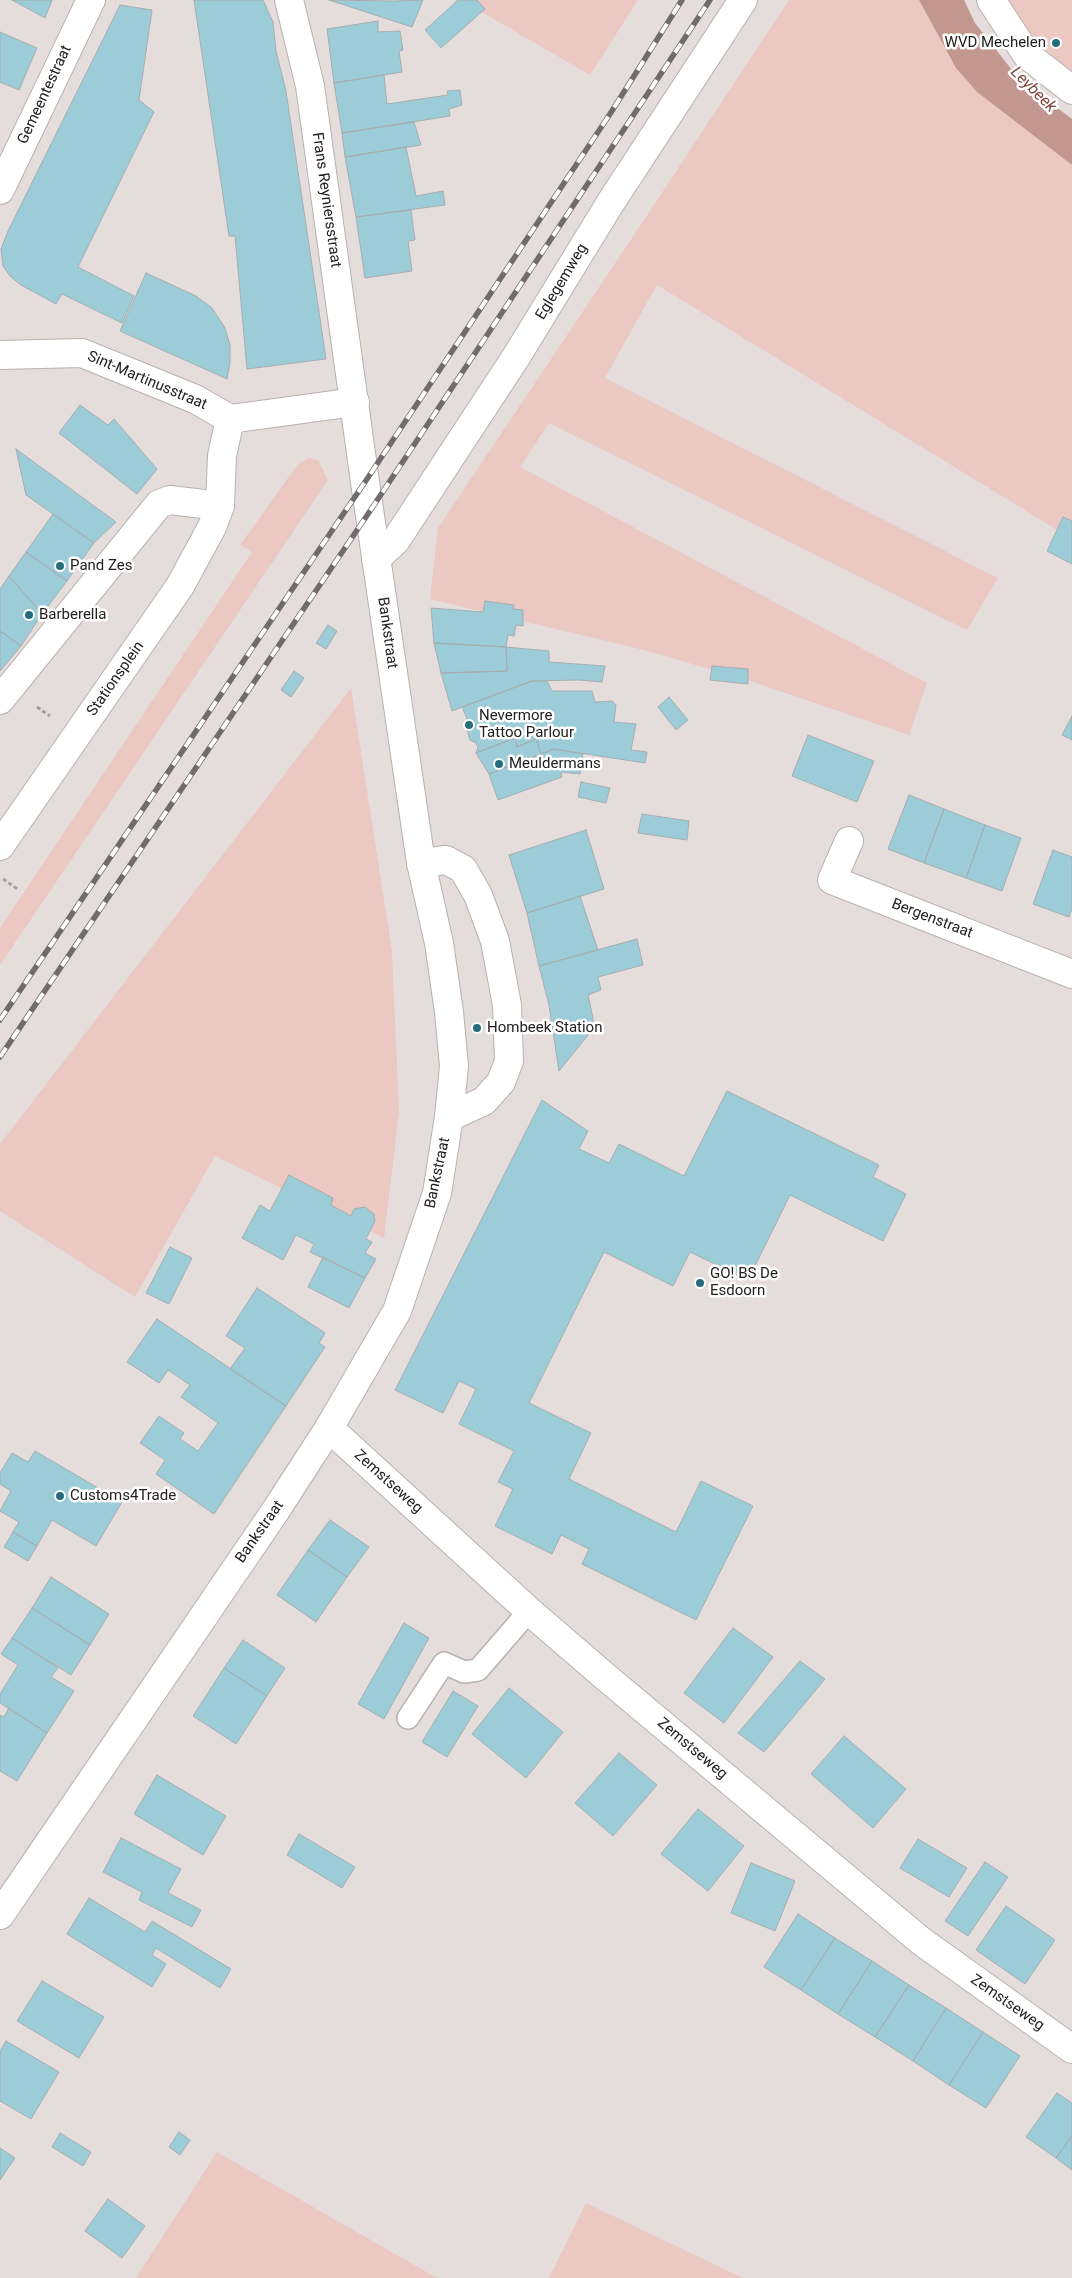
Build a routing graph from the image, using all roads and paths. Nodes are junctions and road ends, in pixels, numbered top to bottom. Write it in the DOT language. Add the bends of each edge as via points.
graph roads {
  1 [pos="91,0"];
  2 [pos="289,0"];
  3 [pos="743,0"];
  4 [pos="991,0"];
  5 [pos="1072,90"];
  6 [pos="0,190"];
  7 [pos="0,355"];
  8 [pos="355,402"];
  9 [pos="230,419"];
  10 [pos="220,506"];
  11 [pos="376,560"];
  12 [pos="0,700"];
  13 [pos="849,840"];
  14 [pos="0,846"];
  15 [pos="422,863"];
  16 [pos="0,877"];
  17 [pos="19,890"];
  18 [pos="1072,974"];
  19 [pos="450,1116"];
  20 [pos="329,1428"];
  21 [pos="529,1611"];
  22 [pos="408,1718"];
  23 [pos="0,1915"];
  24 [pos="1072,2048"];
  1 -- 6 [label="street, Gemeentestraat"];
  2 -- 8 [label="street, Frans Reyniersstraat" via="310,86"];
  3 -- 11 [label="street, Eglegemweg" via="611,202 516,357 396,540"];
  4 -- 5 [label="street" via="1027,55"];
  7 -- 9 [label="street, Sint-Martinusstraat" via="82,353 196,399"];
  8 -- 9 [label="street"];
  8 -- 11 [label="street, Bankstraat"];
  9 -- 10 [label="street, Stationsplein" via="222,456"];
  10 -- 12 [label="street" via="170,500 159,504"];
  10 -- 14 [label="street, Stationsplein" via="180,586"];
  11 -- 15 [label="street, Bankstraat"];
  13 -- 18 [label="street, Bergenstraat" via="832,880"];
  15 -- 19 [label="street, Bankstraat" via="449,1012 454,1066"];
  15 -- 19 [label="street, Bankstraat" via="446,860 463,869 478,895 495,941 507,1005 509,1061 501,1082 484,1100"];
  16 -- 17 [label="path"];
  19 -- 20 [label="street, Bankstraat" via="437,1193 397,1311"];
  20 -- 21 [label="street, Zemstseweg"];
  20 -- 23 [label="street, Bankstraat"];
  21 -- 22 [label="lane" via="478,1670 464,1672 444,1663"];
  21 -- 24 [label="street, Zemstseweg" via="921,1941"];
}
